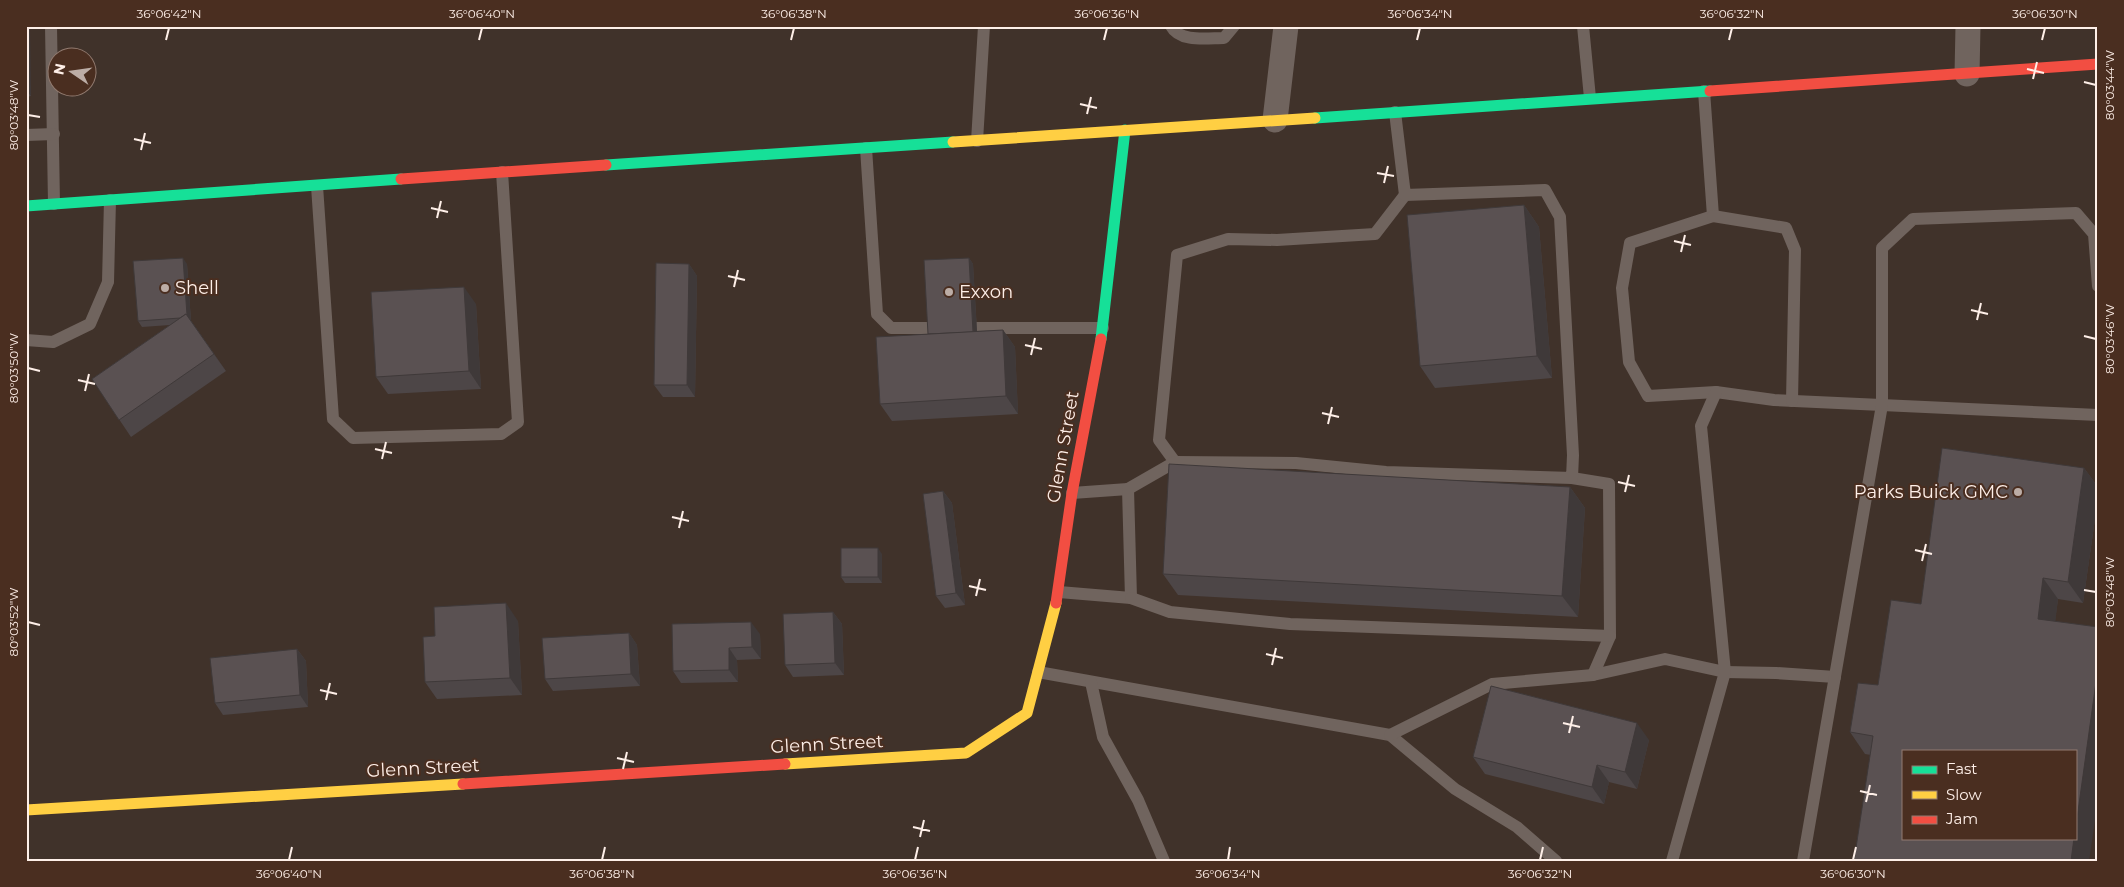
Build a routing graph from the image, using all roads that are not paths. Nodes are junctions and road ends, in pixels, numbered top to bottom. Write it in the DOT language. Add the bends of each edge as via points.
graph roads {
  1 [pos="51,26"];
  2 [pos="984,26"];
  3 [pos="1171,26"];
  4 [pos="1234,26"];
  5 [pos="1286,26"];
  6 [pos="1583,26"];
  7 [pos="1968,26"];
  8 [pos="2098,64"];
  9 [pos="1967,74"];
  10 [pos="1704,90"];
  11 [pos="1590,98"];
  12 [pos="1395,112"];
  13 [pos="1275,120"];
  14 [pos="1125,130"];
  15 [pos="54,134"];
  16 [pos="26,135"];
  17 [pos="977,141"];
  18 [pos="866,148"];
  19 [pos="502,172"];
  20 [pos="317,186"];
  21 [pos="1405,195"];
  22 [pos="110,200"];
  23 [pos="54,204"];
  24 [pos="26,206"];
  25 [pos="1713,216"];
  26 [pos="2098,286"];
  27 [pos="1103,328"];
  28 [pos="26,340"];
  29 [pos="1716,392"];
  30 [pos="1792,401"];
  31 [pos="1882,405"];
  32 [pos="2098,415"];
  33 [pos="1175,462"];
  34 [pos="1572,478"];
  35 [pos="1128,489"];
  36 [pos="1072,493"];
  37 [pos="1059,592"];
  38 [pos="1130,598"];
  39 [pos="1610,636"];
  40 [pos="1038,672"];
  41 [pos="1725,672"];
  42 [pos="1593,675"];
  43 [pos="1835,677"];
  44 [pos="1091,682"];
  45 [pos="1390,735"];
  46 [pos="26,810"];
  47 [pos="1164,861"];
  48 [pos="1556,861"];
  49 [pos="1672,861"];
  50 [pos="1803,861"];
  1 -- 15 [label="lane"];
  2 -- 17 [label="lane"];
  3 -- 4 [label="lane" via="1174,32 1186,38 1224,38"];
  5 -- 13 [label="street"];
  6 -- 11 [label="lane"];
  7 -- 9 [label="street"];
  8 -- 9 [label="main road"];
  9 -- 10 [label="main road"];
  10 -- 11 [label="main road"];
  10 -- 25 [label="lane"];
  11 -- 12 [label="main road"];
  12 -- 13 [label="main road"];
  12 -- 21 [label="lane"];
  13 -- 14 [label="main road"];
  14 -- 17 [label="main road"];
  14 -- 27 [label="main road, Glenn Street"];
  15 -- 16 [label="lane"];
  15 -- 23 [label="lane"];
  17 -- 18 [label="main road"];
  18 -- 19 [label="main road"];
  18 -- 27 [label="lane" via="878,314 890,328"];
  19 -- 20 [label="main road"];
  19 -- 20 [label="lane" via="518,422 501,434 353,438 333,419"];
  20 -- 22 [label="main road"];
  21 -- 33 [label="lane" via="1374,234 1277,240 1228,239 1177,255 1159,440"];
  21 -- 34 [label="lane" via="1546,190 1560,217"];
  22 -- 23 [label="main road"];
  22 -- 28 [label="lane" via="108,282 90,324 53,342"];
  23 -- 24 [label="main road"];
  25 -- 29 [label="lane" via="1630,243 1622,288 1628,362 1648,396"];
  25 -- 30 [label="lane" via="1786,228 1795,250"];
  26 -- 31 [label="lane" via="2094,234 2076,213 1913,219 1882,248"];
  27 -- 36 [label="main road, Glenn Street"];
  29 -- 30 [label="lane"];
  29 -- 41 [label="lane" via="1701,426"];
  30 -- 31 [label="lane"];
  31 -- 32 [label="lane"];
  31 -- 43 [label="lane"];
  33 -- 34 [label="lane" via="1296,463 1386,472"];
  33 -- 35 [label="lane"];
  34 -- 39 [label="lane" via="1609,484"];
  35 -- 36 [label="lane"];
  35 -- 38 [label="lane"];
  36 -- 37 [label="main road, Glenn Street"];
  37 -- 38 [label="lane"];
  37 -- 40 [label="main road, Glenn Street"];
  38 -- 39 [label="lane" via="1170,612 1290,624"];
  39 -- 42 [label="lane"];
  40 -- 44 [label="lane"];
  40 -- 46 [label="main road, Glenn Street" via="1027,714 966,753"];
  41 -- 42 [label="lane" via="1665,659"];
  41 -- 43 [label="lane"];
  41 -- 49 [label="lane"];
  42 -- 45 [label="lane" via="1492,684"];
  43 -- 50 [label="lane"];
  44 -- 45 [label="lane"];
  44 -- 47 [label="lane" via="1103,737 1138,800"];
  45 -- 48 [label="lane" via="1455,789 1517,827"];
}
